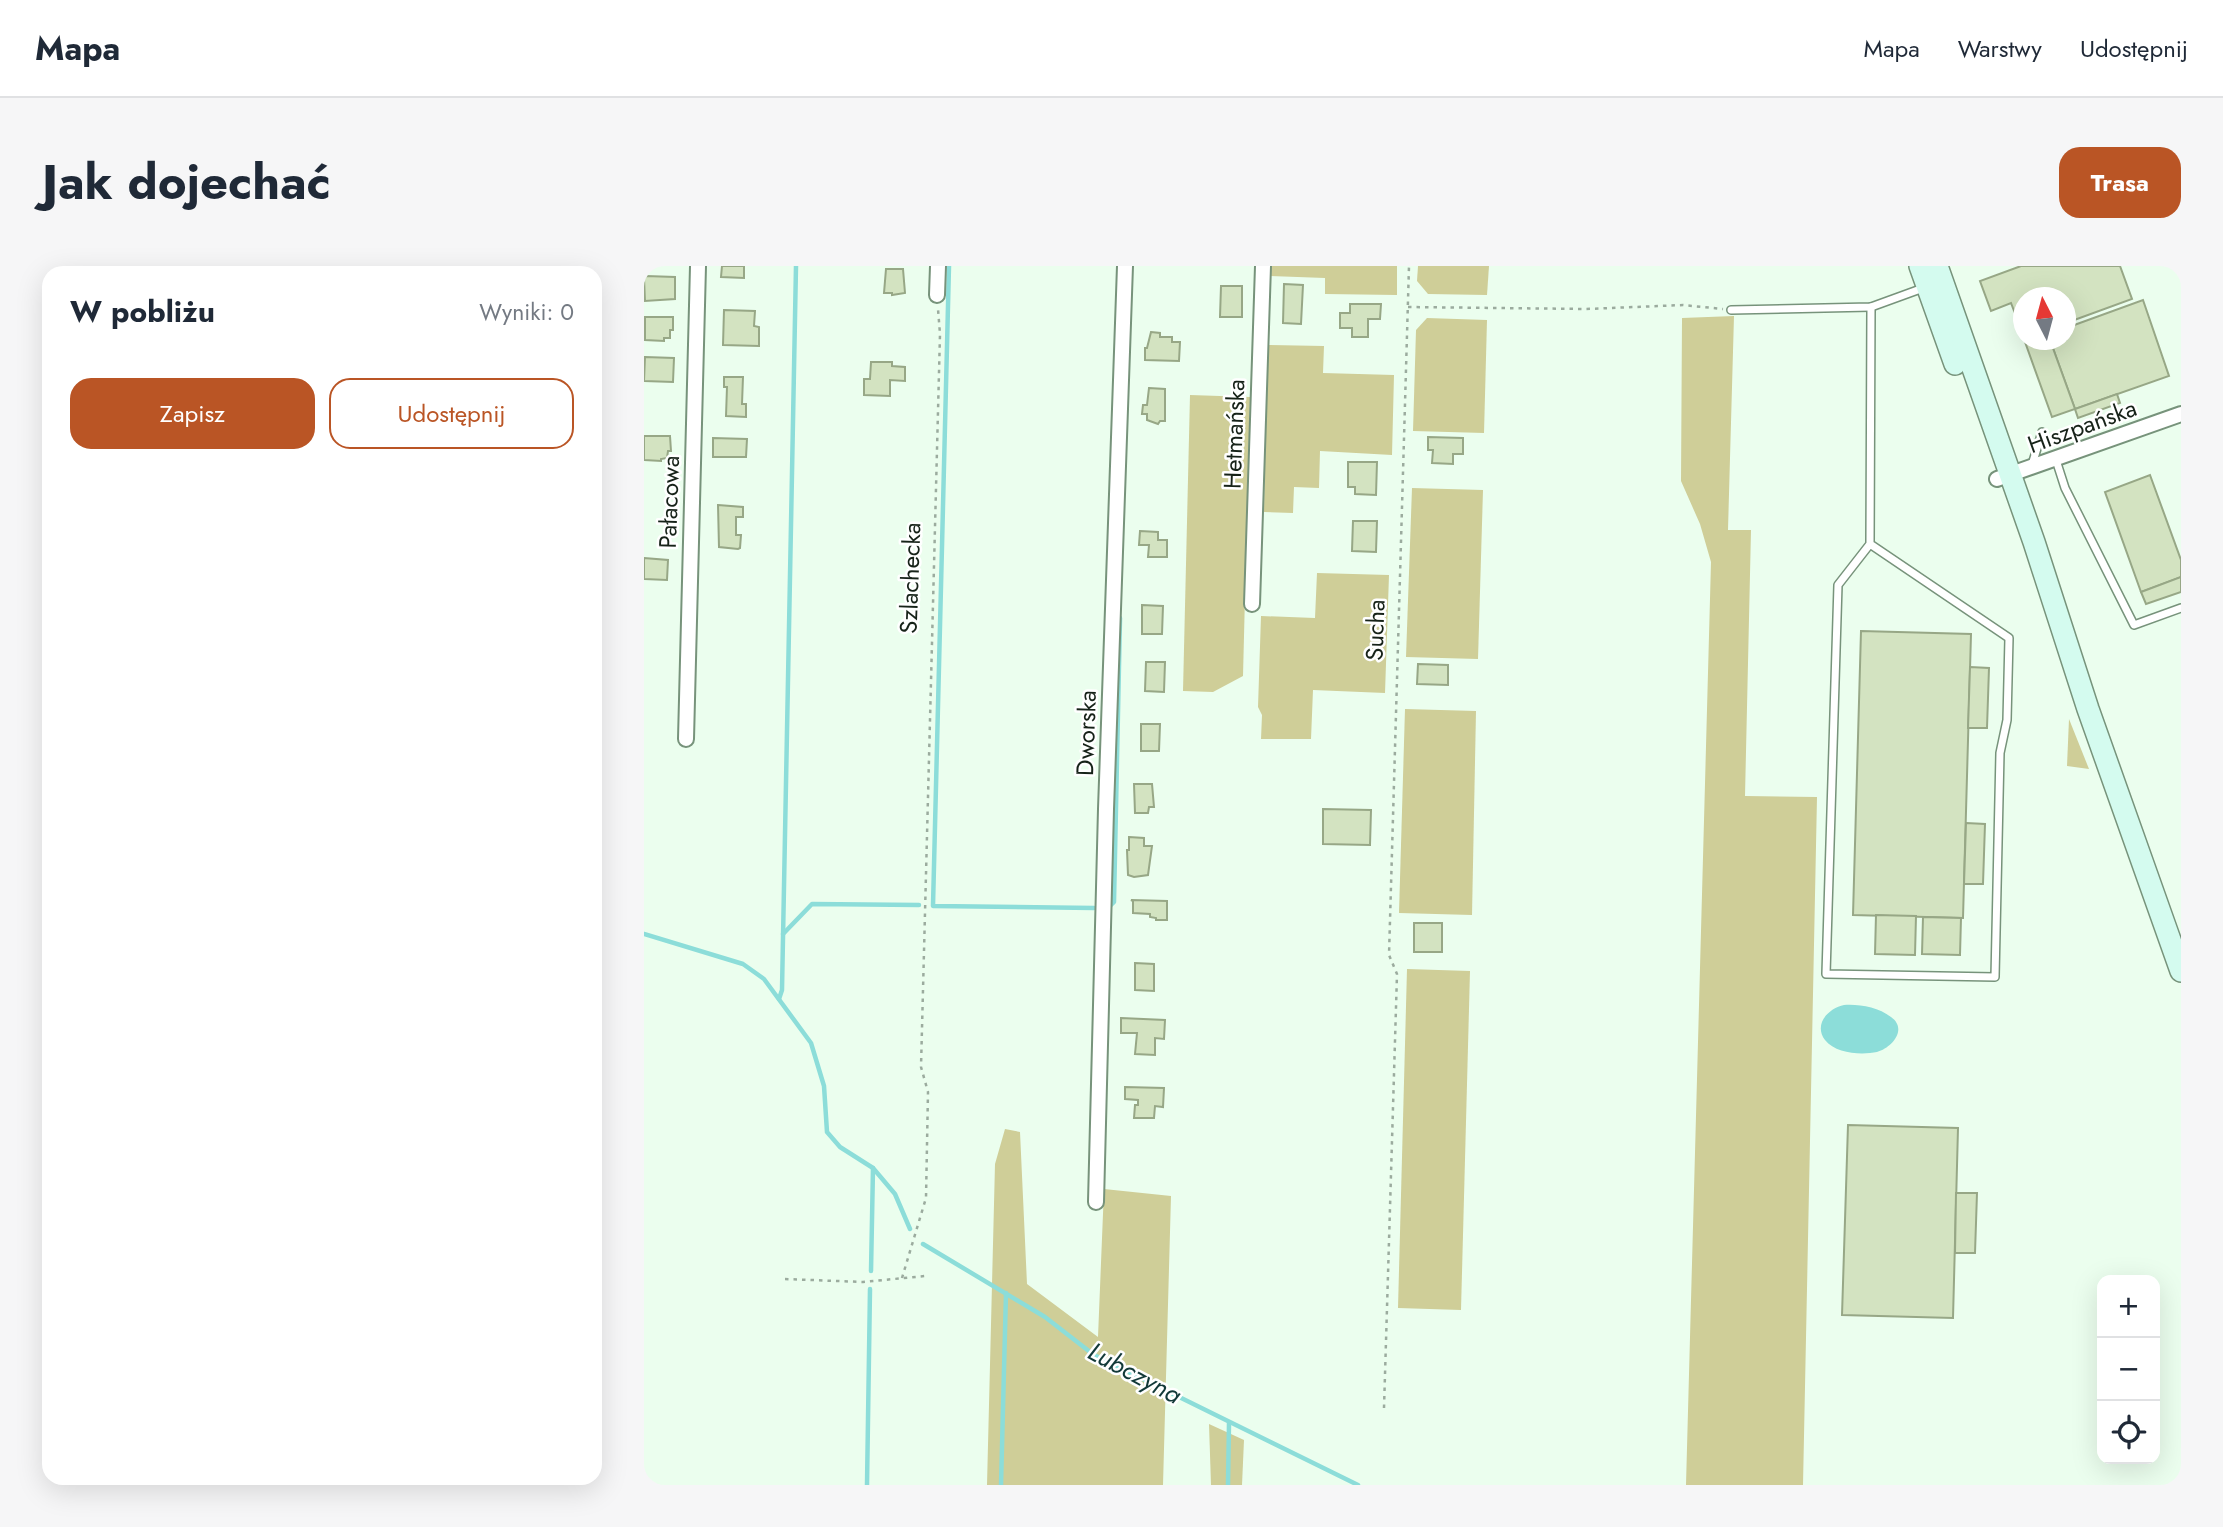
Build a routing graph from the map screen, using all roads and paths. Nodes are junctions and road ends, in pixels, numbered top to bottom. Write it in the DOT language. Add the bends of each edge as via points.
graph roads {
  1 [pos="698,266"];
  2 [pos="938,266"];
  3 [pos="1125,266"];
  4 [pos="1263,266"];
  5 [pos="1409,266"];
  6 [pos="1920,266"];
  7 [pos="1935,278"];
  8 [pos="937,295"];
  9 [pos="1408,307"];
  10 [pos="1871,307"];
  11 [pos="1731,310"];
  12 [pos="2181,414"];
  13 [pos="2042,432"];
  14 [pos="2056,460"];
  15 [pos="2031,468"];
  16 [pos="2004,477"];
  17 [pos="1870,544"];
  18 [pos="1252,604"];
  19 [pos="2181,608"];
  20 [pos="686,739"];
  21 [pos="2181,971"];
  22 [pos="1096,1202"];
  23 [pos="925,1276"];
  24 [pos="902,1278"];
  25 [pos="785,1279"];
  26 [pos="1384,1408"];
  1 -- 20 [label="street, Pałacowa"];
  2 -- 8 [label="street"];
  3 -- 22 [label="street, Dworska"];
  4 -- 18 [label="street, Hetmańska"];
  5 -- 9 [label="path, Sucha"];
  6 -- 7 [label="main road"];
  7 -- 10 [label="lane"];
  7 -- 16 [label="main road"];
  8 -- 24 [label="path, Szlachecka" via="940,334 921,1067 928,1092 926,1198"];
  9 -- 11 [label="path" via="1683,305"];
  9 -- 26 [label="path, Sucha" via="1389,955 1397,974"];
  10 -- 11 [label="lane"];
  10 -- 17 [label="lane"];
  12 -- 14 [label="street, Hiszpańska"];
  13 -- 15 [label="lane"];
  14 -- 15 [label="street, Hiszpańska"];
  14 -- 19 [label="lane" via="2065,488 2134,625"];
  15 -- 16 [label="street, Hiszpańska"];
  16 -- 21 [label="main road" via="2048,614 2088,709"];
  17 -- 17 [label="lane" via="2009,638 2007,720 2000,753 1995,977 1826,974 1838,585"];
  23 -- 24 [label="path"];
  24 -- 25 [label="path" via="863,1282"];
}
